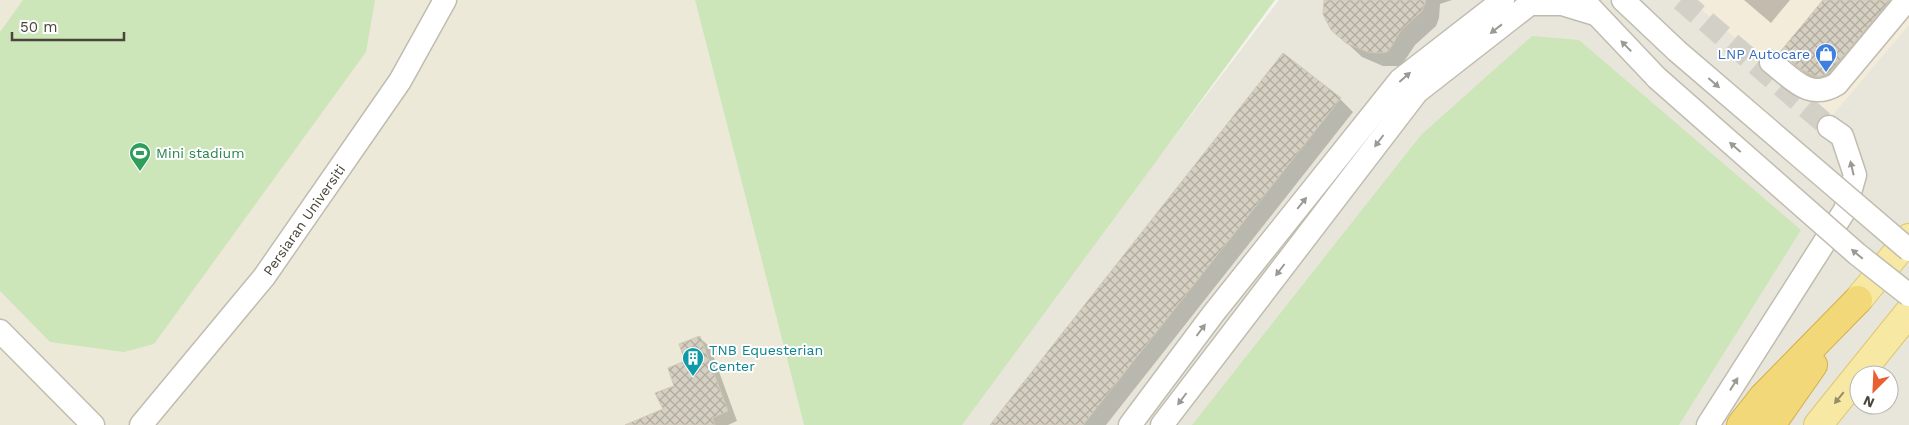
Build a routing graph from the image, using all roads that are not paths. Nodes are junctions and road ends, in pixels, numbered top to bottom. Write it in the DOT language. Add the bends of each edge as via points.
graph roads {
  1 [pos="445,0"];
  2 [pos="1502,0"];
  3 [pos="1623,0"];
  4 [pos="1907,0"];
  5 [pos="1532,2"];
  6 [pos="1589,7"];
  7 [pos="1771,62"];
  8 [pos="1829,127"];
  9 [pos="1909,238"];
  10 [pos="1909,250"];
  11 [pos="1909,295"];
  12 [pos="1858,300"];
  13 [pos="1909,312"];
  14 [pos="0,331"];
  15 [pos="93,424"];
  16 [pos="140,424"];
  17 [pos="1130,425"];
  18 [pos="1162,425"];
  19 [pos="1708,425"];
  20 [pos="1741,425"];
  21 [pos="1772,425"];
  22 [pos="1818,425"];
  1 -- 16 [label="street, Persiaran Universiti" via="400,81 264,277"];
  17 -- 2 [label="street, one-way" via="1213,314 1400,80"];
  3 -- 10 [label="street, one-way, bridge"];
  4 -- 7 [label="street" via="1838,84 1829,89 1803,88"];
  5 -- 6 [label="street"];
  5 -- 18 [label="street, one-way" via="1417,92"];
  11 -- 6 [label="street, one-way, bridge" via="1857,254 1657,78"];
  19 -- 8 [label="street, one-way" via="1845,210 1855,175 1842,136"];
  9 -- 12 [label="main road"];
  12 -- 20 [label="highway" via="1763,397"];
  12 -- 21 [label="highway"];
  13 -- 22 [label="main road, one-way"];
  14 -- 15 [label="street"];
}
